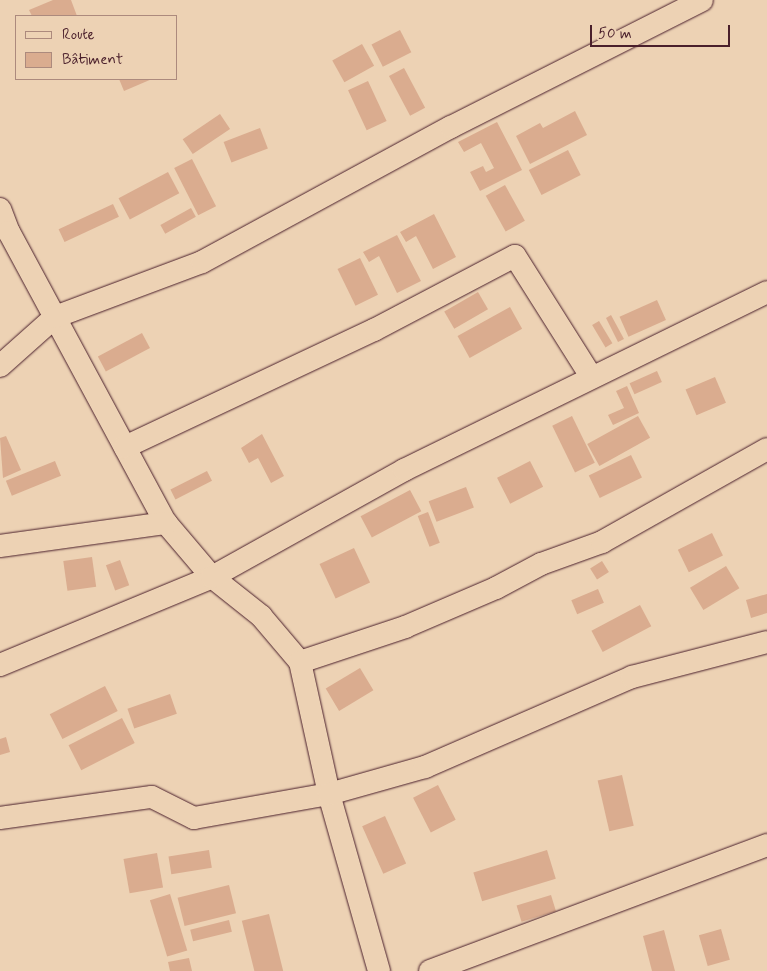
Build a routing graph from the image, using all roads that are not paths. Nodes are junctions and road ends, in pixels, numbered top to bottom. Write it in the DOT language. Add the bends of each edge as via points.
graph roads {
  1 [pos="702,0"];
  2 [pos="0,210"];
  3 [pos="4,234"];
  4 [pos="767,292"];
  5 [pos="55,317"];
  6 [pos="0,366"];
  7 [pos="591,376"];
  8 [pos="125,447"];
  9 [pos="767,449"];
  10 [pos="166,522"];
  11 [pos="0,546"];
  12 [pos="212,577"];
  13 [pos="767,642"];
  14 [pos="300,662"];
  15 [pos="0,665"];
  16 [pos="329,794"];
  17 [pos="0,818"];
  18 [pos="767,845"];
  19 [pos="379,971"];
  20 [pos="430,971"];
  1 -- 5 [label="street" via="452,127 202,262"];
  2 -- 3 [label="street"];
  3 -- 5 [label="street"];
  4 -- 7 [label="street"];
  5 -- 6 [label="street"];
  5 -- 8 [label="street"];
  7 -- 8 [label="street" via="515,256 374,330"];
  7 -- 12 [label="street" via="404,470"];
  8 -- 10 [label="street"];
  9 -- 14 [label="street" via="602,542 541,564 496,588 405,627"];
  10 -- 11 [label="street"];
  10 -- 12 [label="street"];
  12 -- 14 [label="street" via="260,616"];
  12 -- 15 [label="street"];
  13 -- 16 [label="street" via="632,677 426,767"];
  14 -- 16 [label="street"];
  16 -- 17 [label="street" via="194,818 152,797"];
  16 -- 19 [label="street"];
  18 -- 20 [label="street"];
}
